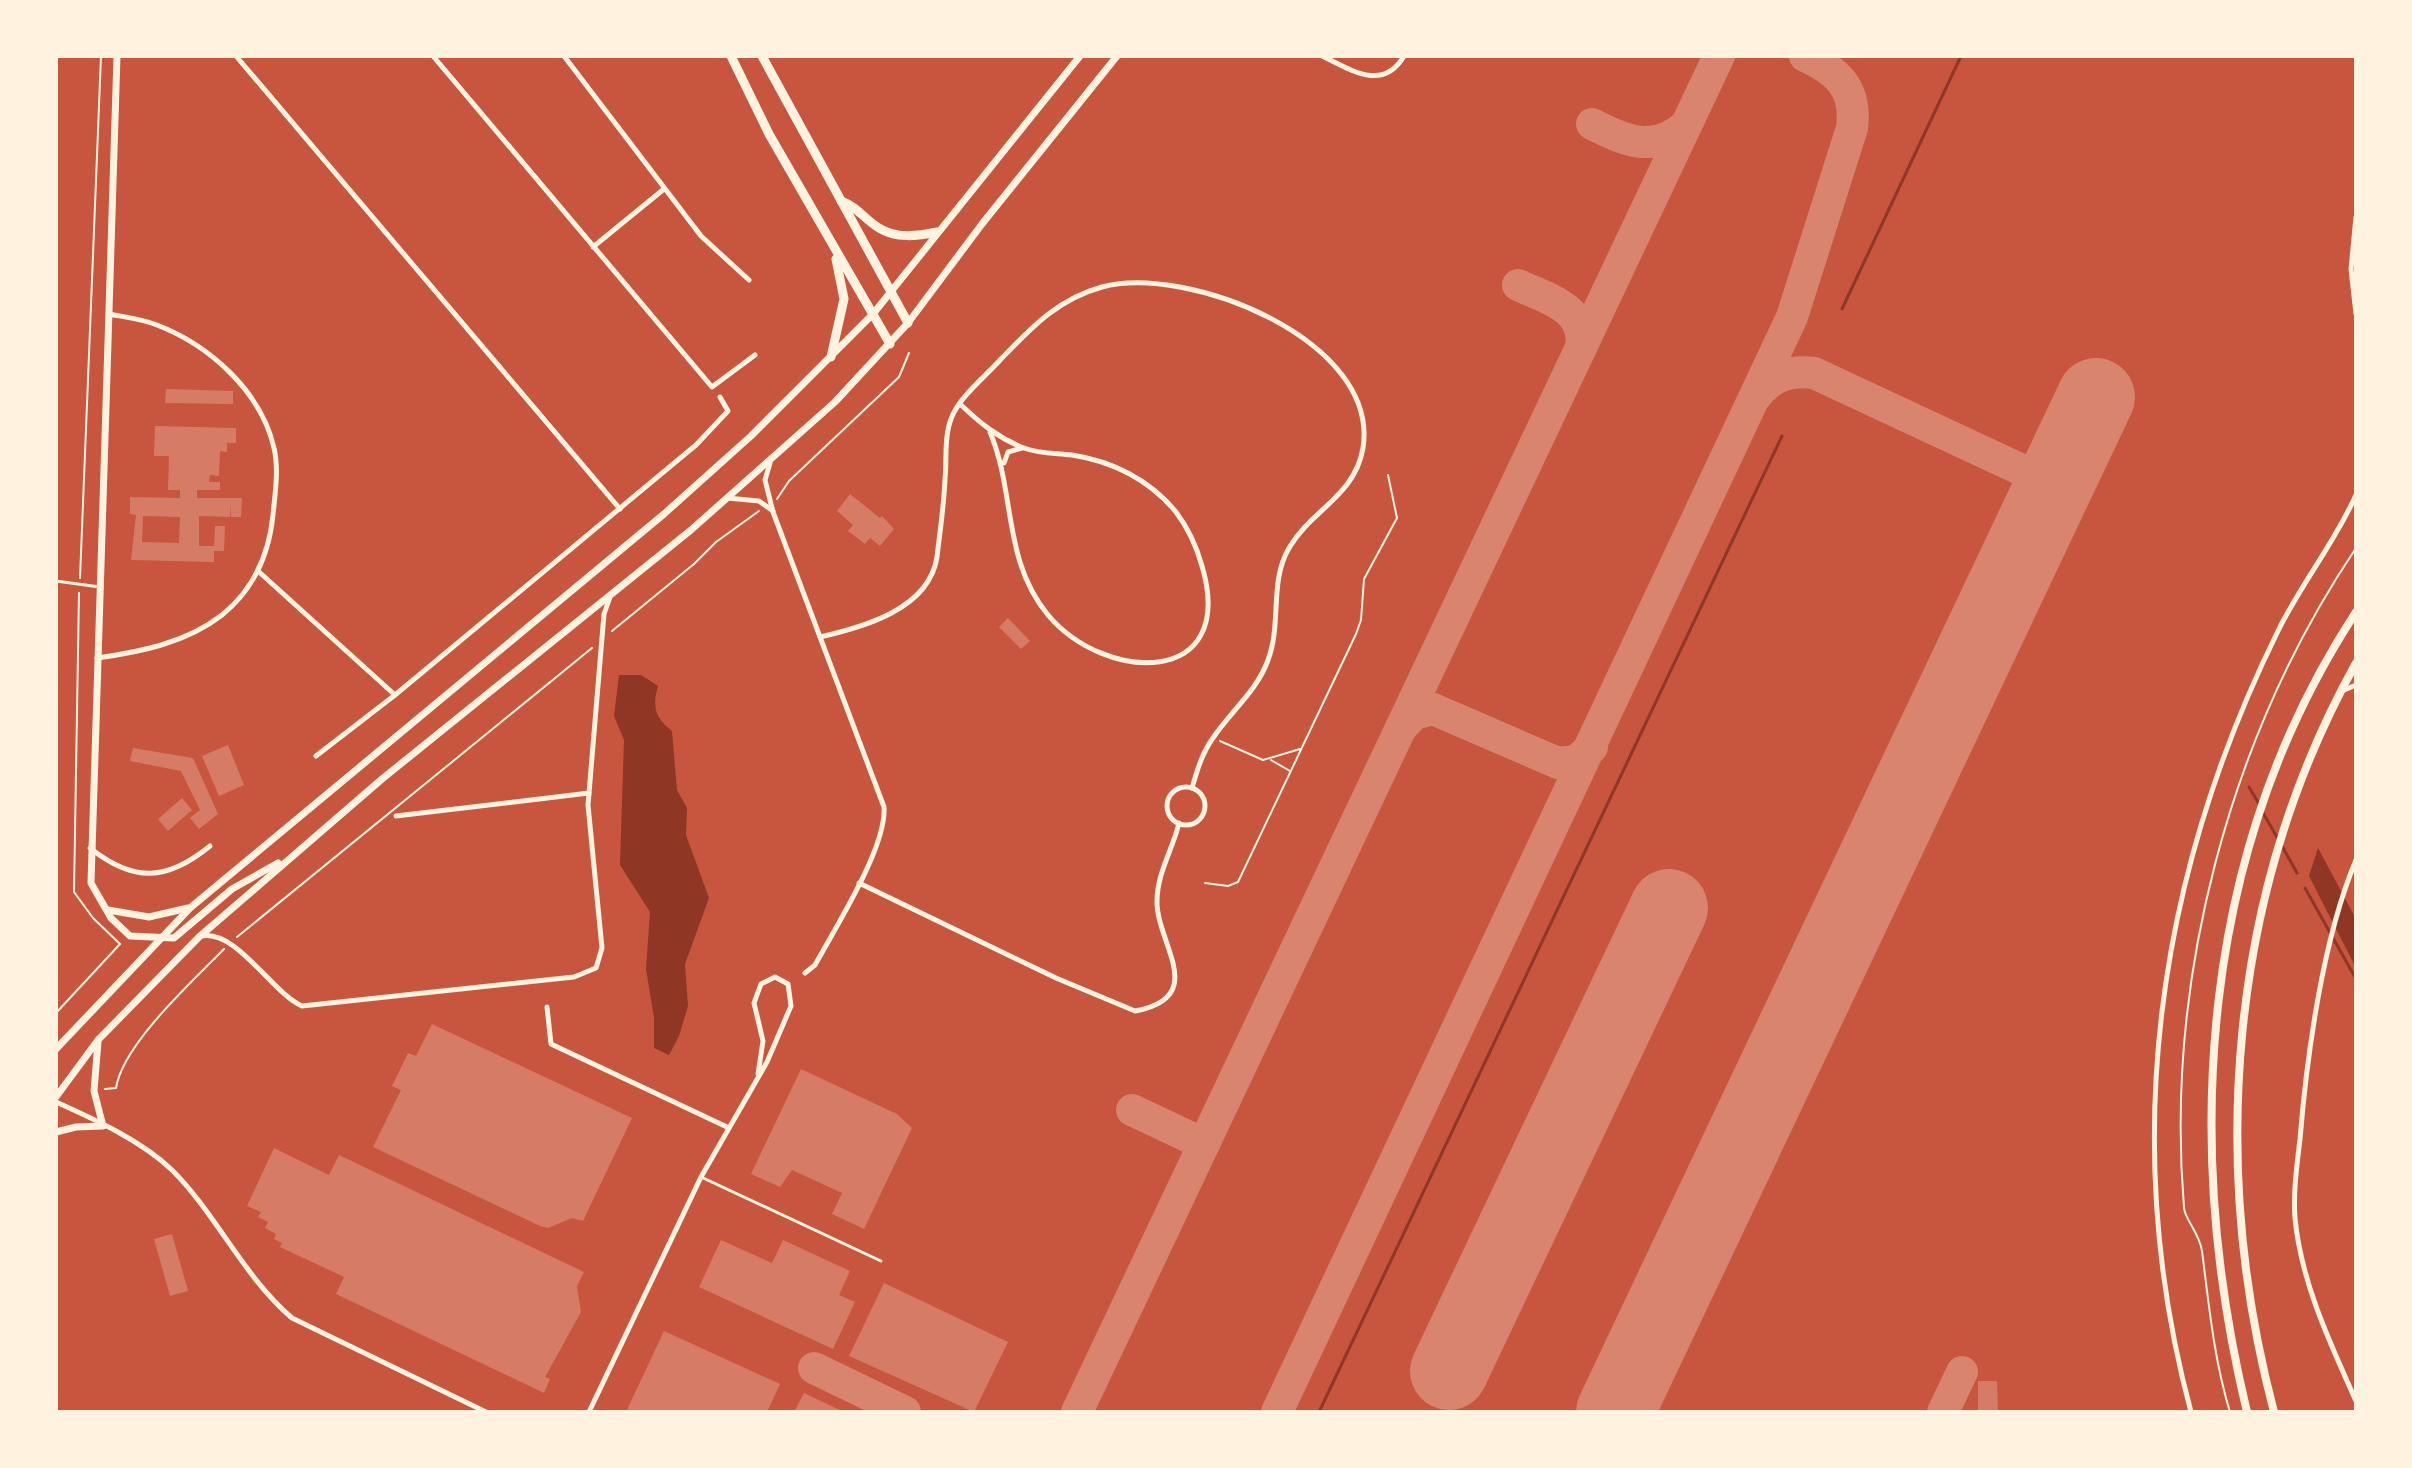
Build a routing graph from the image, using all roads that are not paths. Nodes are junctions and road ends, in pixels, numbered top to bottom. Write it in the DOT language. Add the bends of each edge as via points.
graph roads {
  1 [pos="117,56"];
  2 [pos="236,56"];
  3 [pos="433,56"];
  4 [pos="564,56"];
  5 [pos="731,56"];
  6 [pos="762,56"];
  7 [pos="1080,56"];
  8 [pos="1117,56"];
  9 [pos="1322,56"];
  10 [pos="1404,56"];
  11 [pos="664,189"];
  12 [pos="841,201"];
  13 [pos="2356,217"];
  14 [pos="937,232"];
  15 [pos="593,247"];
  16 [pos="835,251"];
  17 [pos="749,280"];
  18 [pos="891,292"];
  19 [pos="109,314"];
  20 [pos="873,314"];
  21 [pos="2356,314"];
  22 [pos="908,323"];
  23 [pos="890,344"];
  24 [pos="755,355"];
  25 [pos="831,357"];
  26 [pos="720,397"];
  27 [pos="960,404"];
  28 [pos="990,432"];
  29 [pos="1024,448"];
  30 [pos="770,463"];
  31 [pos="1003,464"];
  32 [pos="2356,495"];
  33 [pos="727,499"];
  34 [pos="769,505"];
  35 [pos="620,509"];
  36 [pos="258,571"];
  37 [pos="56,581"];
  38 [pos="100,587"];
  39 [pos="610,596"];
  40 [pos="2356,612"];
  41 [pos="820,637"];
  42 [pos="97,658"];
  43 [pos="2356,663"];
  44 [pos="2356,685"];
  45 [pos="2340,692"];
  46 [pos="395,695"];
  47 [pos="316,756"];
  48 [pos="1192,788"];
  49 [pos="589,793"];
  50 [pos="396,816"];
  51 [pos="1179,823"];
  52 [pos="210,846"];
  53 [pos="90,847"];
  54 [pos="291,856"];
  55 [pos="2356,860"];
  56 [pos="859,883"];
  57 [pos="190,908"];
  58 [pos="108,910"];
  59 [pos="199,937"];
  60 [pos="157,939"];
  61 [pos="805,973"];
  62 [pos="547,1007"];
  63 [pos="98,1040"];
  64 [pos="56,1049"];
  65 [pos="758,1074"];
  66 [pos="56,1100"];
  67 [pos="103,1126"];
  68 [pos="727,1127"];
  69 [pos="56,1132"];
  70 [pos="701,1177"];
  71 [pos="881,1261"];
  72 [pos="2356,1401"];
  73 [pos="486,1412"];
  74 [pos="589,1412"];
  75 [pos="2191,1412"];
  76 [pos="2247,1412"];
  77 [pos="2274,1412"];
  1 -- 19 [label="street"];
  2 -- 35 [label="street"];
  3 -- 15 [label="street"];
  4 -- 11 [label="street"];
  5 -- 16 [label="main road"];
  6 -- 12 [label="main road"];
  7 -- 14 [label="street"];
  8 -- 22 [label="street"];
  9 -- 10 [label="street" via="1373,78 1387,75"];
  11 -- 15 [label="street"];
  11 -- 17 [label="street" via="701,236"];
  12 -- 14 [label="main road" via="897,234"];
  12 -- 18 [label="main road"];
  13 -- 21 [label="street" via="2351,269"];
  14 -- 18 [label="street"];
  15 -- 24 [label="street" via="712,387"];
  16 -- 20 [label="main road"];
  16 -- 25 [label="main road" via="844,299"];
  18 -- 20 [label="street"];
  18 -- 22 [label="main road"];
  19 -- 36 [label="street" via="155,324 209,354 236,378 260,413 274,449 276,491 271,540"];
  19 -- 38 [label="street"];
  20 -- 23 [label="main road"];
  20 -- 25 [label="street"];
  22 -- 23 [label="street"];
  23 -- 30 [label="street"];
  25 -- 57 [label="street" via="664,514"];
  26 -- 35 [label="street" via="728,411 725,417"];
  27 -- 28 [label="street"];
  27 -- 41 [label="street" via="948,430 939,543 930,578 880,620"];
  27 -- 48 [label="street" via="1055,306 1104,286 1129,283 1181,287 1248,309 1296,332 1346,380 1362,421 1358,466 1341,495 1289,547 1279,576 1278,618 1269,658 1255,686 1212,739"];
  28 -- 29 [label="street"];
  28 -- 31 [label="street"];
  29 -- 31 [label="street" via="1008,452"];
  29 -- 31 [label="street" via="1086,457 1121,469 1176,512 1209,588 1211,612 1194,646 1163,662 1123,660 1059,626 1038,601 1014,546"];
  30 -- 33 [label="street"];
  30 -- 34 [label="street" via="765,480"];
  32 -- 75 [label="street" via="2278,632 2236,726 2200,821 2162,990 2154,1116 2156,1209 2166,1301"];
  33 -- 34 [label="street"];
  33 -- 39 [label="street"];
  34 -- 41 [label="street"];
  35 -- 46 [label="street"];
  36 -- 42 [label="street" via="221,616 179,639 137,653"];
  36 -- 46 [label="street"];
  37 -- 38 [label="lane"];
  38 -- 42 [label="street"];
  39 -- 49 [label="street"];
  39 -- 54 [label="street"];
  40 -- 76 [label="main road" via="2314,686 2255,826 2221,979 2210,1143 2219,1273"];
  41 -- 56 [label="street" via="881,795 884,824"];
  42 -- 53 [label="street"];
  43 -- 45 [label="main road"];
  44 -- 45 [label="street"];
  45 -- 77 [label="main road" via="2268,878 2246,985 2236,1142 2245,1272"];
  46 -- 47 [label="street"];
  48 -- 51 [label="street" via="1178,789 1169,797 1167,809"];
  48 -- 51 [label="street" via="1201,795 1204,812 1191,824"];
  49 -- 50 [label="street"];
  49 -- 59 [label="street" via="602,956 590,971 533,982 302,1006 229,944 214,936"];
  51 -- 56 [label="street" via="1157,901 1176,975 1170,993 1147,1009 1123,1008"];
  52 -- 53 [label="street" via="181,868 143,874 117,868"];
  53 -- 58 [label="street" via="91,883"];
  54 -- 59 [label="street"];
  54 -- 60 [label="street" via="232,889 182,935"];
  55 -- 72 [label="street" via="2325,973 2303,1102 2294,1198 2313,1299"];
  56 -- 61 [label="street" via="815,965"];
  57 -- 58 [label="street" via="149,917"];
  57 -- 60 [label="street"];
  58 -- 60 [label="street" via="130,936"];
  59 -- 63 [label="street"];
  60 -- 64 [label="street"];
  62 -- 68 [label="street" via="551,1044"];
  63 -- 66 [label="street"];
  63 -- 67 [label="street" via="94,1091"];
  65 -- 65 [label="street" via="763,1041 754,1003 761,984 775,977 788,984 791,1006"];
  65 -- 68 [label="street"];
  66 -- 67 [label="street"];
  67 -- 69 [label="street"];
  67 -- 73 [label="street" via="172,1170 267,1297 292,1318"];
  68 -- 70 [label="street"];
  70 -- 71 [label="lane"];
  70 -- 74 [label="street"];
}
